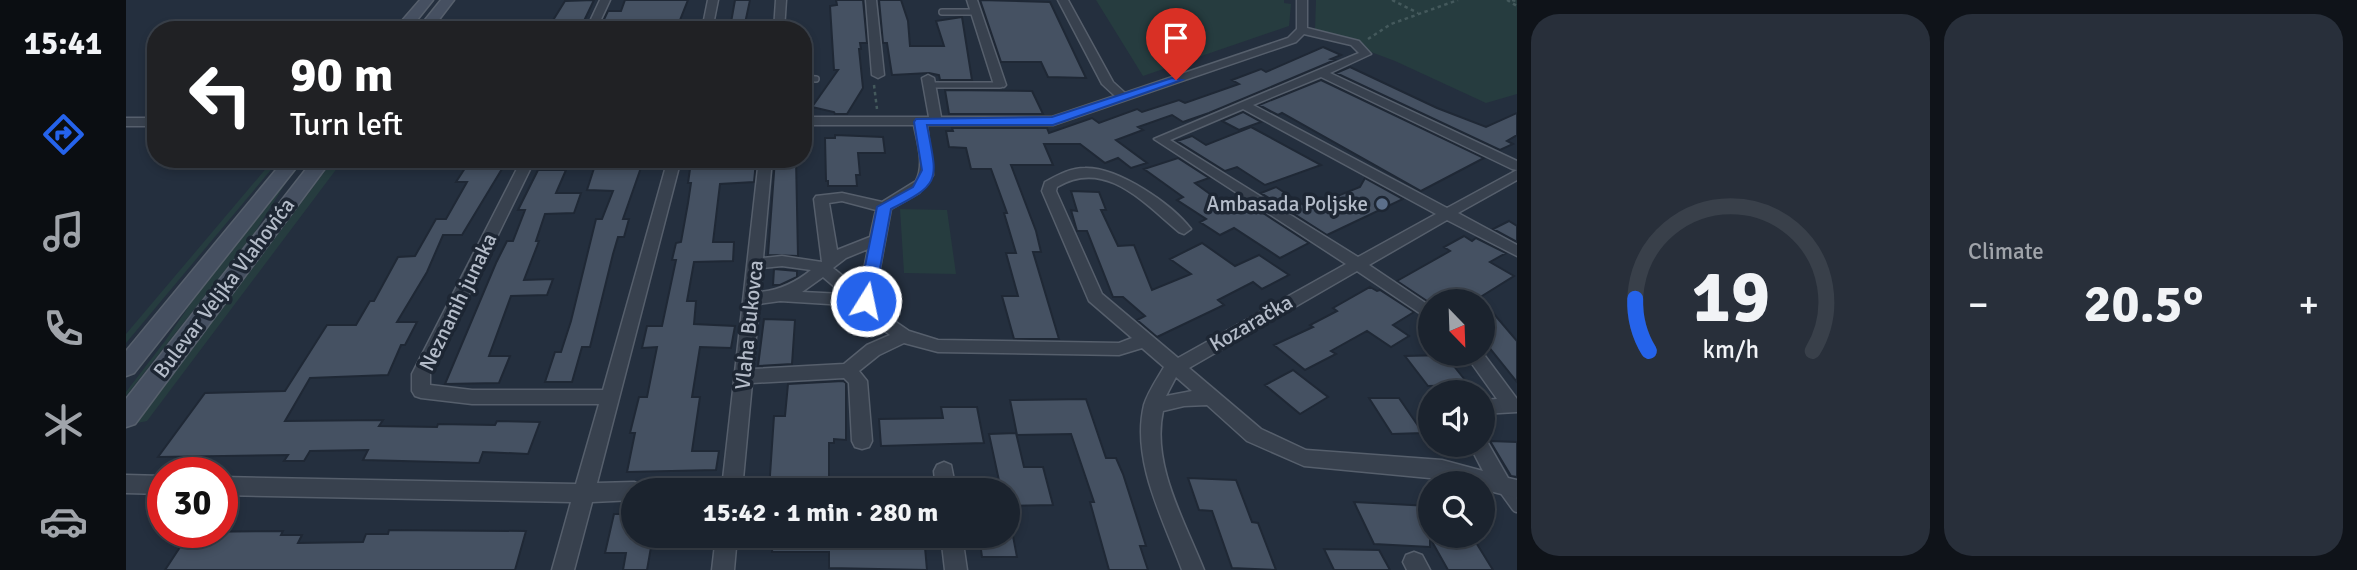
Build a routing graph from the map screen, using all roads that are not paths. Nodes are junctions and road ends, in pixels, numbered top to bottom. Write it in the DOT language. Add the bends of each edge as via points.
graph roads {
  1 [pos="427,0"];
  2 [pos="448,0"];
  3 [pos="606,0"];
  4 [pos="713,0"];
  5 [pos="782,0"];
  6 [pos="871,0"];
  7 [pos="972,0"];
  8 [pos="1063,0"];
  9 [pos="1302,0"];
  10 [pos="942,12"];
  11 [pos="976,12"];
  12 [pos="409,21"];
  13 [pos="431,21"];
  14 [pos="596,21"];
  15 [pos="708,21"];
  16 [pos="780,21"];
  17 [pos="1302,30"];
  18 [pos="1322,74"];
  19 [pos="878,75"];
  20 [pos="812,79"];
  21 [pos="816,79"];
  22 [pos="929,81"];
  23 [pos="1000,85"];
  24 [pos="1124,98"];
  25 [pos="1243,104"];
  26 [pos="812,121"];
  27 [pos="126,122"];
  28 [pos="147,122"];
  29 [pos="920,122"];
  30 [pos="936,122"];
  31 [pos="1517,166"];
  32 [pos="287,168"];
  33 [pos="316,168"];
  34 [pos="524,168"];
  35 [pos="672,168"];
  36 [pos="765,168"];
  37 [pos="1517,174"];
  38 [pos="884,207"];
  39 [pos="1446,213"];
  40 [pos="1184,229"];
  41 [pos="877,240"];
  42 [pos="1517,251"];
  43 [pos="1356,263"];
  44 [pos="755,264"];
  45 [pos="827,264"];
  46 [pos="779,296"];
  47 [pos="752,299"];
  48 [pos="866,301"];
  49 [pos="1418,306"];
  50 [pos="903,336"];
  51 [pos="1144,341"];
  52 [pos="126,367"];
  53 [pos="1174,367"];
  54 [pos="848,371"];
  55 [pos="744,376"];
  56 [pos="1495,383"];
  57 [pos="608,397"];
  58 [pos="1209,398"];
  59 [pos="1153,406"];
  60 [pos="1495,407"];
  61 [pos="126,417"];
  62 [pos="862,441"];
  63 [pos="1488,457"];
  64 [pos="733,478"];
  65 [pos="126,484"];
  66 [pos="147,485"];
  67 [pos="238,486"];
  68 [pos="1510,488"];
  69 [pos="621,492"];
  70 [pos="583,493"];
  71 [pos="1517,507"];
  72 [pos="726,548"];
  73 [pos="953,548"];
  74 [pos="563,570"];
  75 [pos="723,570"];
  76 [pos="956,570"];
  77 [pos="1193,570"];
  1 -- 12 [label="main road"];
  2 -- 13 [label="main road"];
  3 -- 14 [label="street"];
  4 -- 15 [label="street"];
  5 -- 16 [label="street"];
  6 -- 19 [label="street"];
  7 -- 11 [label="street"];
  8 -- 24 [label="street" via="1108,84"];
  9 -- 17 [label="street"];
  10 -- 11 [label="lane"];
  11 -- 23 [label="street"];
  17 -- 18 [label="street" via="1354,43 1366,51 1364,57"];
  17 -- 24 [label="street" via="1280,45"];
  18 -- 25 [label="street"];
  18 -- 31 [label="street"];
  20 -- 21 [label="lane"];
  22 -- 23 [label="lane"];
  22 -- 30 [label="street"];
  24 -- 30 [label="street" via="1053,121"];
  25 -- 39 [label="street"];
  25 -- 43 [label="street" via="1160,139"];
  26 -- 29 [label="street"];
  27 -- 28 [label="street"];
  29 -- 30 [label="street"];
  29 -- 38 [label="street" via="929,170 919,190"];
  32 -- 52 [label="main road, Bulevar Veljka Vlahovića"];
  33 -- 61 [label="main road, Bulevar Veljka Vlahovića"];
  34 -- 57 [label="street, Neznanih junaka" via="421,374 421,391 472,397"];
  35 -- 57 [label="street"];
  36 -- 44 [label="street, Vlaha Bukovca"];
  37 -- 39 [label="street, Kozaračka"];
  38 -- 41 [label="street"];
  38 -- 45 [label="street" via="842,197 821,199"];
  39 -- 42 [label="street"];
  39 -- 43 [label="street, Kozaračka"];
  40 -- 51 [label="street" via="1126,182 1102,174 1075,174 1050,185 1089,289"];
  41 -- 45 [label="street"];
  41 -- 48 [label="street"];
  43 -- 49 [label="street"];
  43 -- 53 [label="street, Kozaračka"];
  44 -- 45 [label="street"];
  44 -- 47 [label="street, Vlaha Bukovca"];
  45 -- 46 [label="street" via="804,284"];
  45 -- 48 [label="street" via="845,288"];
  46 -- 47 [label="street"];
  46 -- 48 [label="street"];
  47 -- 55 [label="street, Vlaha Bukovca"];
  48 -- 50 [label="street"];
  50 -- 51 [label="street" via="938,346 1119,349"];
  50 -- 54 [label="street" via="873,350"];
  51 -- 53 [label="street"];
  53 -- 58 [label="street"];
  53 -- 59 [label="street"];
  54 -- 55 [label="street"];
  54 -- 62 [label="street" via="858,381"];
  55 -- 64 [label="street, Vlaha Bukovca"];
  56 -- 60 [label="street" via="1512,406"];
  57 -- 70 [label="street"];
  58 -- 59 [label="street"];
  58 -- 68 [label="street" via="1254,435 1304,458 1441,469"];
  59 -- 77 [label="street" via="1149,427 1152,460"];
  63 -- 68 [label="street"];
  65 -- 66 [label="street"];
  67 -- 70 [label="street"];
  68 -- 71 [label="lane"];
  69 -- 70 [label="street"];
  70 -- 74 [label="street"];
  72 -- 75 [label="street"];
  73 -- 76 [label="street"];
}
